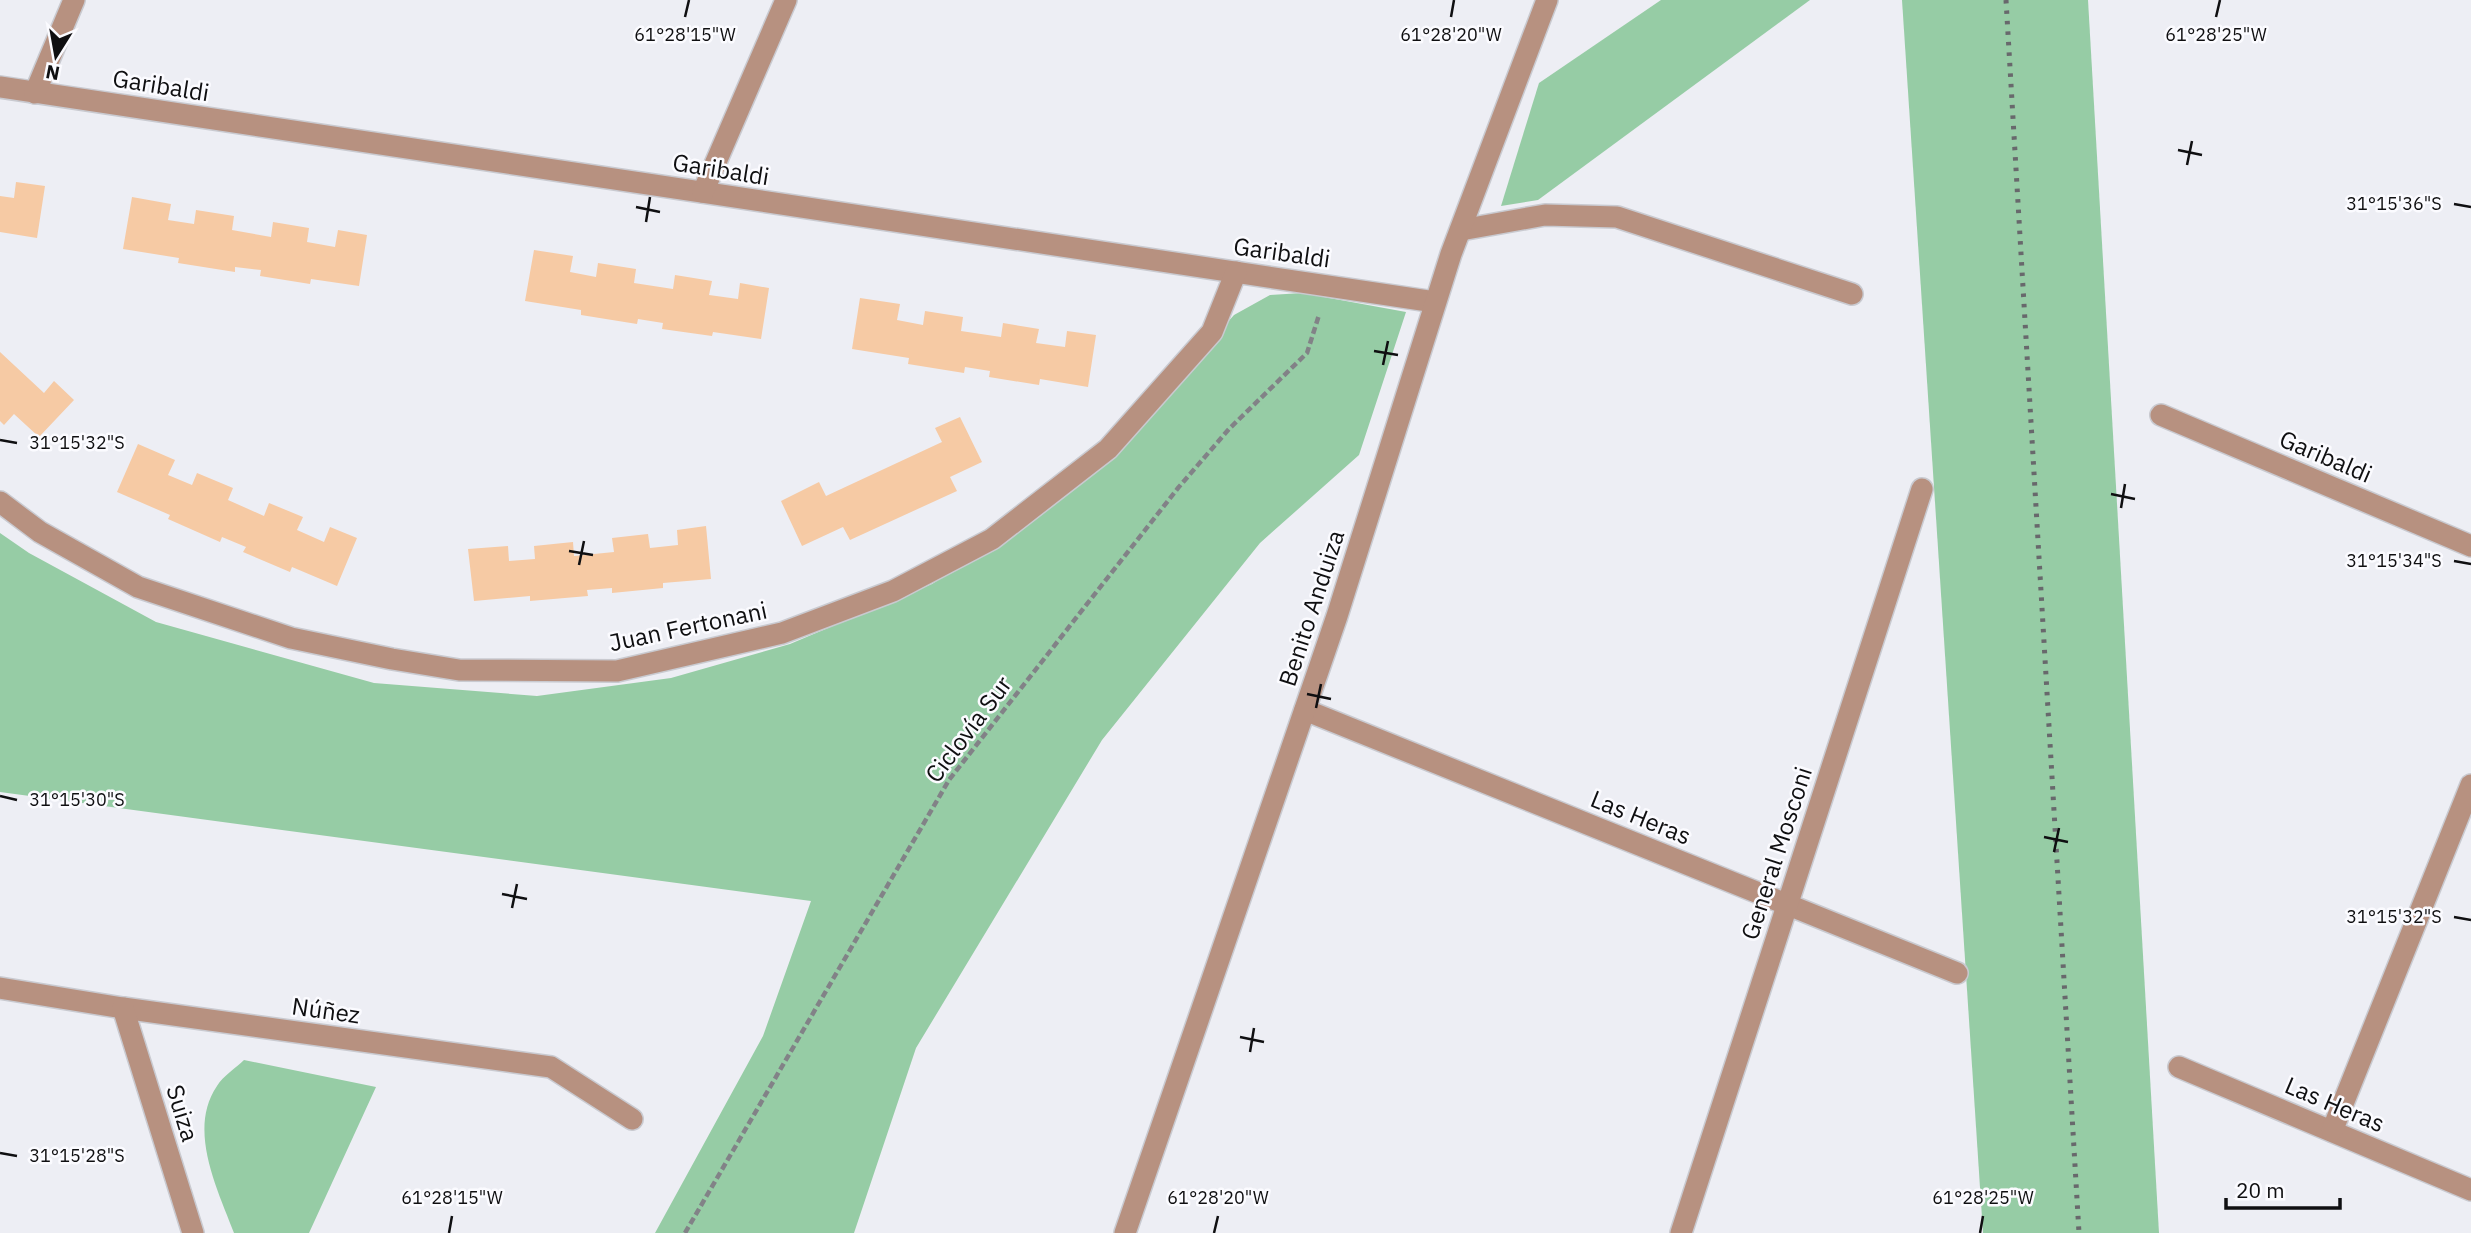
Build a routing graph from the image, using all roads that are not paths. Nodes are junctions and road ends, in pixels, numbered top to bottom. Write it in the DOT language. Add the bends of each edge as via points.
graph roads {
  1 [pos="74,0"];
  2 [pos="786,0"];
  3 [pos="1547,0"];
  4 [pos="0,88"];
  5 [pos="35,93"];
  6 [pos="704,192"];
  7 [pos="1461,230"];
  8 [pos="1236,272"];
  9 [pos="1852,294"];
  10 [pos="1435,302"];
  11 [pos="2161,415"];
  12 [pos="1922,489"];
  13 [pos="0,502"];
  14 [pos="2471,546"];
  15 [pos="1305,710"];
  16 [pos="2471,785"];
  17 [pos="1787,904"];
  18 [pos="1957,973"];
  19 [pos="0,988"];
  20 [pos="123,1008"];
  21 [pos="2179,1067"];
  22 [pos="632,1119"];
  23 [pos="2332,1131"];
  24 [pos="2471,1190"];
  25 [pos="193,1233"];
  26 [pos="1125,1233"];
  27 [pos="1681,1233"];
  1 -- 5 [label="street"];
  2 -- 6 [label="street"];
  3 -- 7 [label="street, Benito Anduiza"];
  4 -- 5 [label="street, Garibaldi"];
  5 -- 6 [label="street, Garibaldi"];
  6 -- 8 [label="street, Garibaldi"];
  7 -- 9 [label="street" via="1545,215 1617,216"];
  7 -- 10 [label="street, Benito Anduiza"];
  8 -- 10 [label="street, Garibaldi"];
  8 -- 13 [label="street, Juan Fertonani" via="1212,332 1108,449 992,539 893,591 782,633 617,671 459,670 291,638 138,587 40,532"];
  10 -- 15 [label="street, Benito Anduiza"];
  11 -- 14 [label="street, Garibaldi"];
  12 -- 17 [label="street, General Mosconi"];
  15 -- 17 [label="street, Las Heras"];
  15 -- 26 [label="street, Benito Anduiza"];
  16 -- 23 [label="street"];
  17 -- 18 [label="street, Las Heras"];
  17 -- 27 [label="street, General Mosconi"];
  19 -- 20 [label="street, Núñez"];
  20 -- 22 [label="street, Núñez" via="551,1067"];
  20 -- 25 [label="street, Suiza"];
  21 -- 23 [label="street, Las Heras"];
  23 -- 24 [label="street, Las Heras"];
}
